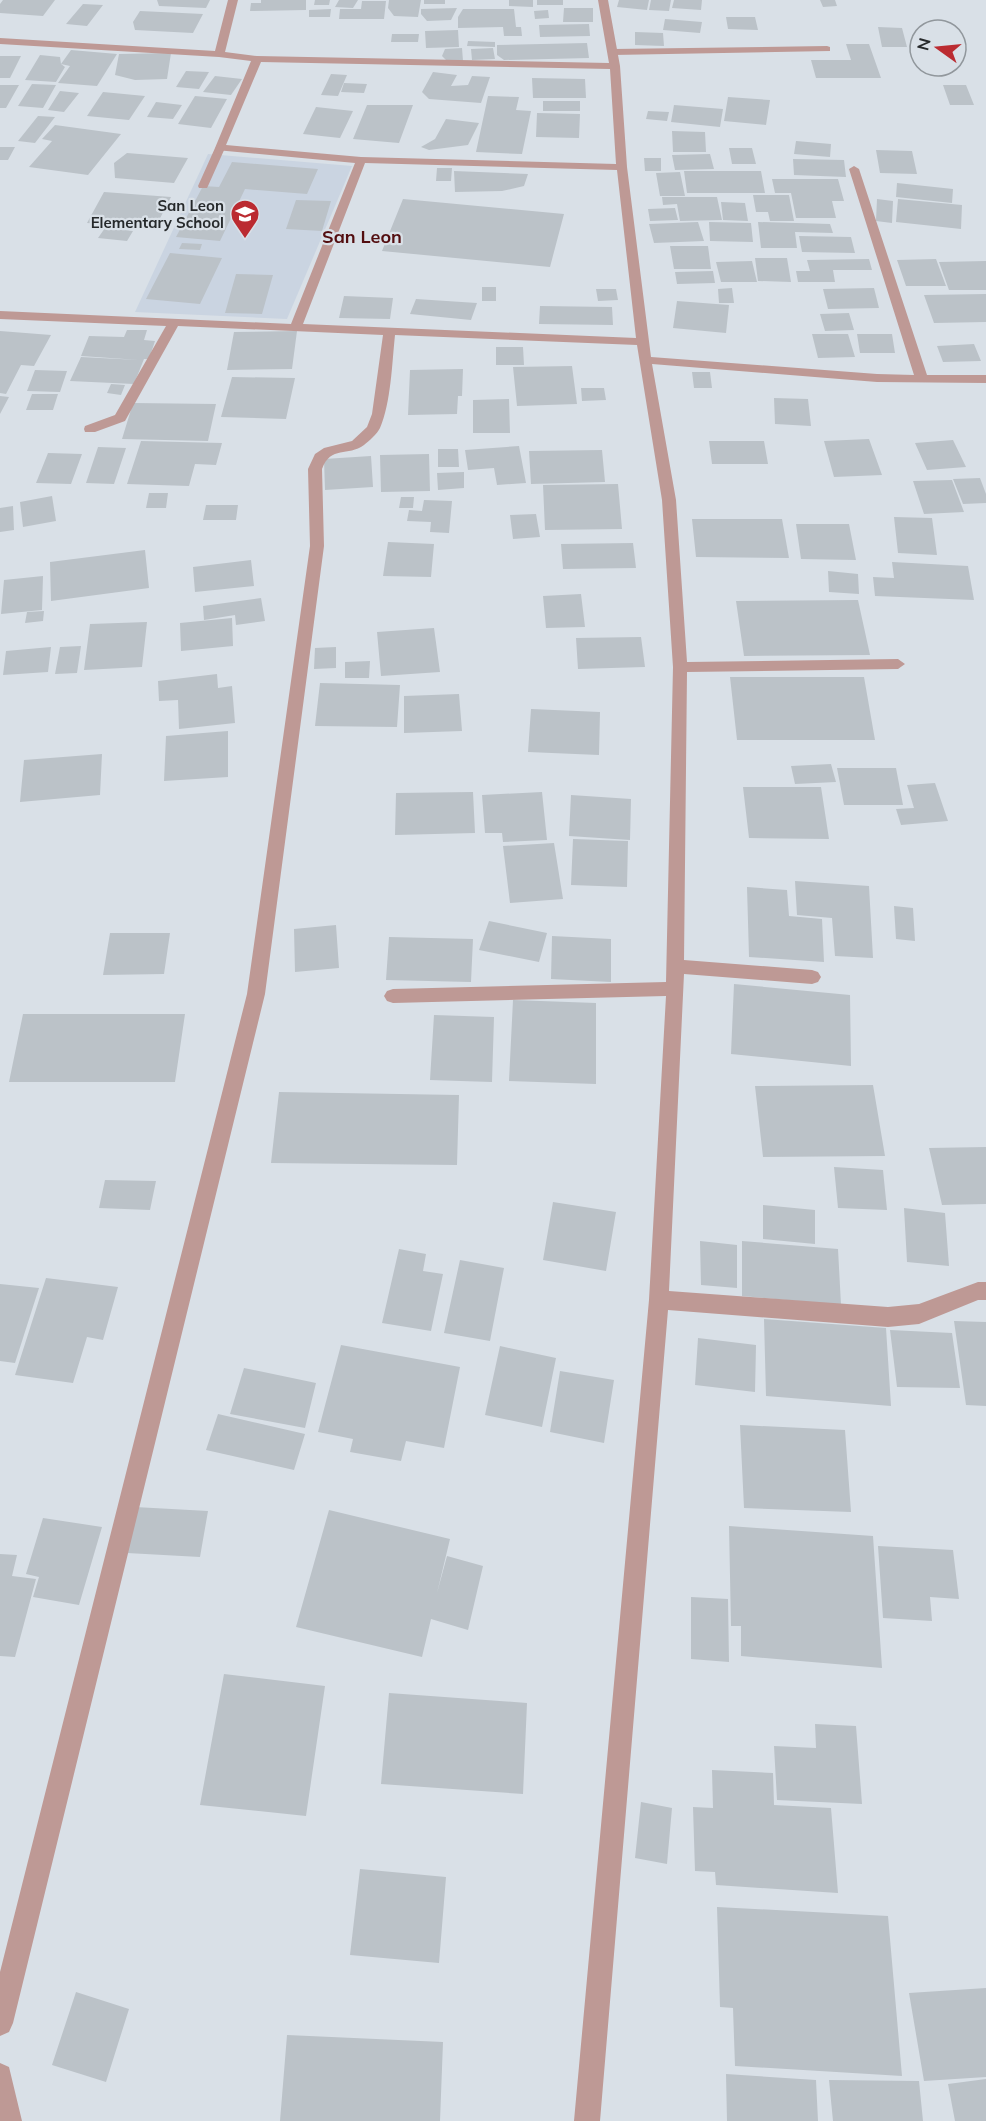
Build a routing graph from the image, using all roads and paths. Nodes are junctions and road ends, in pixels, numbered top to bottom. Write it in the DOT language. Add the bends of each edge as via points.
graph roads {
  1 [pos="233,0"];
  2 [pos="603,0"];
  3 [pos="0,41"];
  4 [pos="827,49"];
  5 [pos="219,54"];
  6 [pos="256,59"];
  7 [pos="614,59"];
  8 [pos="220,148"];
  9 [pos="361,160"];
  10 [pos="622,167"];
  11 [pos="854,169"];
  12 [pos="203,186"];
  13 [pos="0,315"];
  14 [pos="174,322"];
  15 [pos="296,327"];
  16 [pos="390,331"];
  17 [pos="644,351"];
  18 [pos="986,379"];
  19 [pos="922,380"];
  20 [pos="90,429"];
  21 [pos="898,664"];
  22 [pos="680,667"];
  23 [pos="675,966"];
  24 [pos="812,977"];
  25 [pos="675,989"];
  26 [pos="393,996"];
  27 [pos="986,1291"];
  28 [pos="659,1300"];
  29 [pos="0,2023"];
  30 [pos="0,2076"];
  31 [pos="9,2121"];
  32 [pos="586,2121"];
  1 -- 5 [label="street"];
  2 -- 7 [label="street"];
  3 -- 5 [label="street"];
  4 -- 7 [label="street"];
  5 -- 6 [label="street"];
  6 -- 7 [label="street"];
  6 -- 8 [label="street"];
  7 -- 10 [label="street"];
  8 -- 9 [label="street"];
  8 -- 12 [label="street"];
  9 -- 10 [label="street"];
  9 -- 15 [label="street"];
  10 -- 17 [label="street"];
  11 -- 19 [label="street"];
  13 -- 14 [label="street"];
  14 -- 15 [label="street"];
  14 -- 20 [label="street" via="120,418"];
  15 -- 16 [label="street"];
  16 -- 17 [label="street"];
  16 -- 29 [label="street" via="373,429 357,444 320,457 315,469 316,546 255,994"];
  17 -- 19 [label="street"];
  17 -- 22 [label="street" via="669,500"];
  18 -- 19 [label="street"];
  21 -- 22 [label="street"];
  22 -- 23 [label="street"];
  23 -- 24 [label="street"];
  23 -- 25 [label="street"];
  25 -- 26 [label="street"];
  25 -- 28 [label="street"];
  27 -- 28 [label="street" via="919,1314 888,1317"];
  28 -- 32 [label="street"];
  30 -- 31 [label="street"];
}
